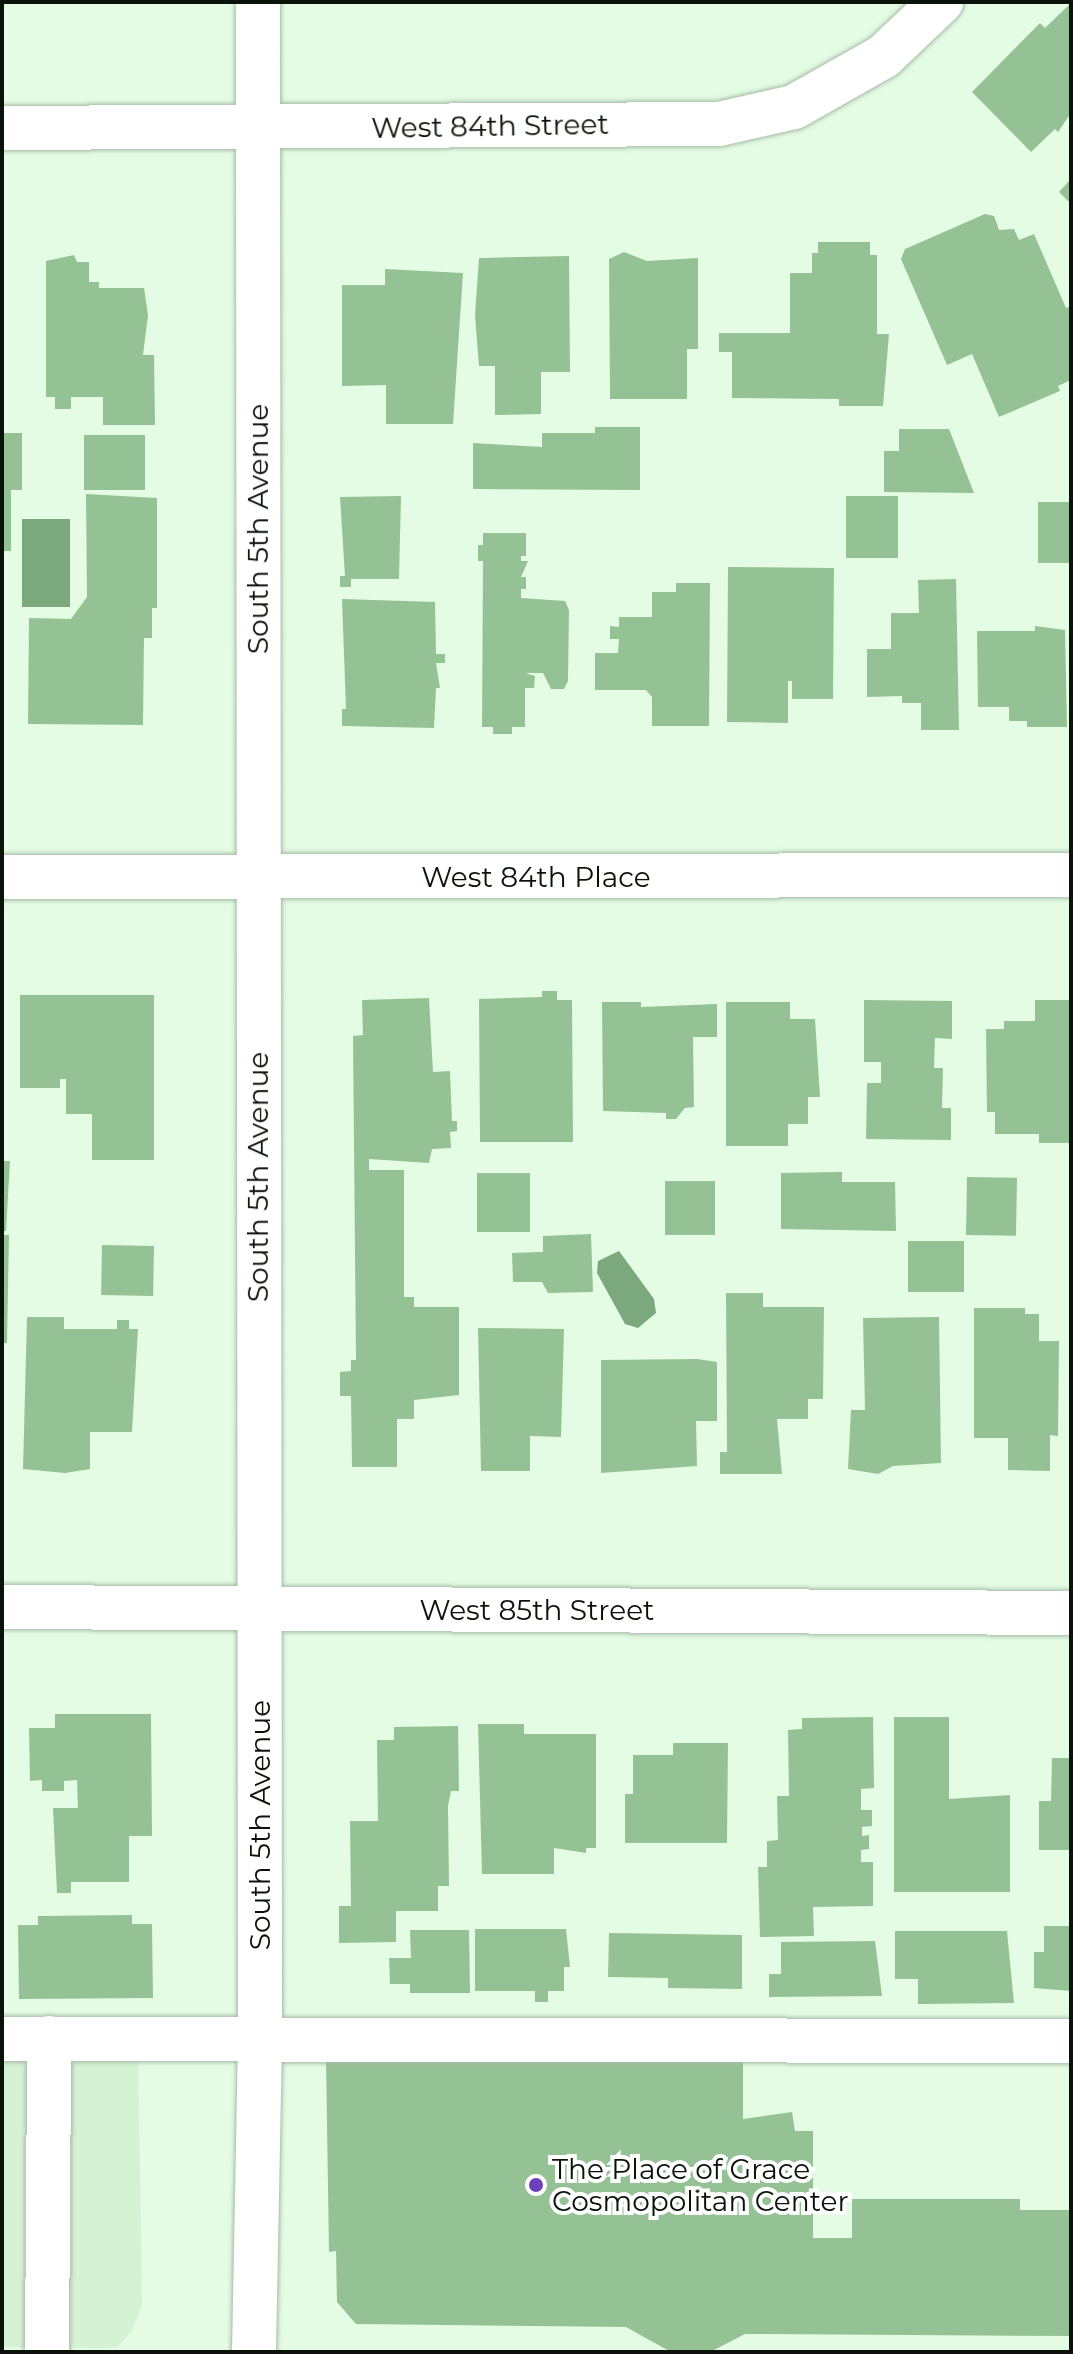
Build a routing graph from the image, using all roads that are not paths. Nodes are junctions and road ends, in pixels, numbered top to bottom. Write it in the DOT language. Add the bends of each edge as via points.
graph roads {
  1 [pos="258,2"];
  2 [pos="941,2"];
  3 [pos="2,128"];
  4 [pos="260,129"];
  5 [pos="1071,875"];
  6 [pos="2,877"];
  7 [pos="257,879"];
  8 [pos="2,1607"];
  9 [pos="259,1608"];
  10 [pos="1071,1613"];
  11 [pos="260,2037"];
  12 [pos="49,2038"];
  13 [pos="2,2039"];
  14 [pos="1071,2041"];
  15 [pos="47,2352"];
  16 [pos="254,2352"];
  1 -- 4 [label="street, South 5th Avenue"];
  2 -- 4 [label="street, West 84th Street" via="884,56 794,107 719,124"];
  3 -- 4 [label="street, West 84th Street"];
  4 -- 7 [label="street, South 5th Avenue"];
  5 -- 7 [label="street, West 84th Place"];
  6 -- 7 [label="street, West 84th Place"];
  7 -- 9 [label="street, South 5th Avenue"];
  8 -- 9 [label="street, West 85th Street"];
  9 -- 10 [label="street, West 85th Street"];
  9 -- 11 [label="street, South 5th Avenue"];
  11 -- 12 [label="street"];
  11 -- 14 [label="street"];
  11 -- 16 [label="street, South 5th Avenue"];
  12 -- 13 [label="street"];
  12 -- 15 [label="street"];
}
